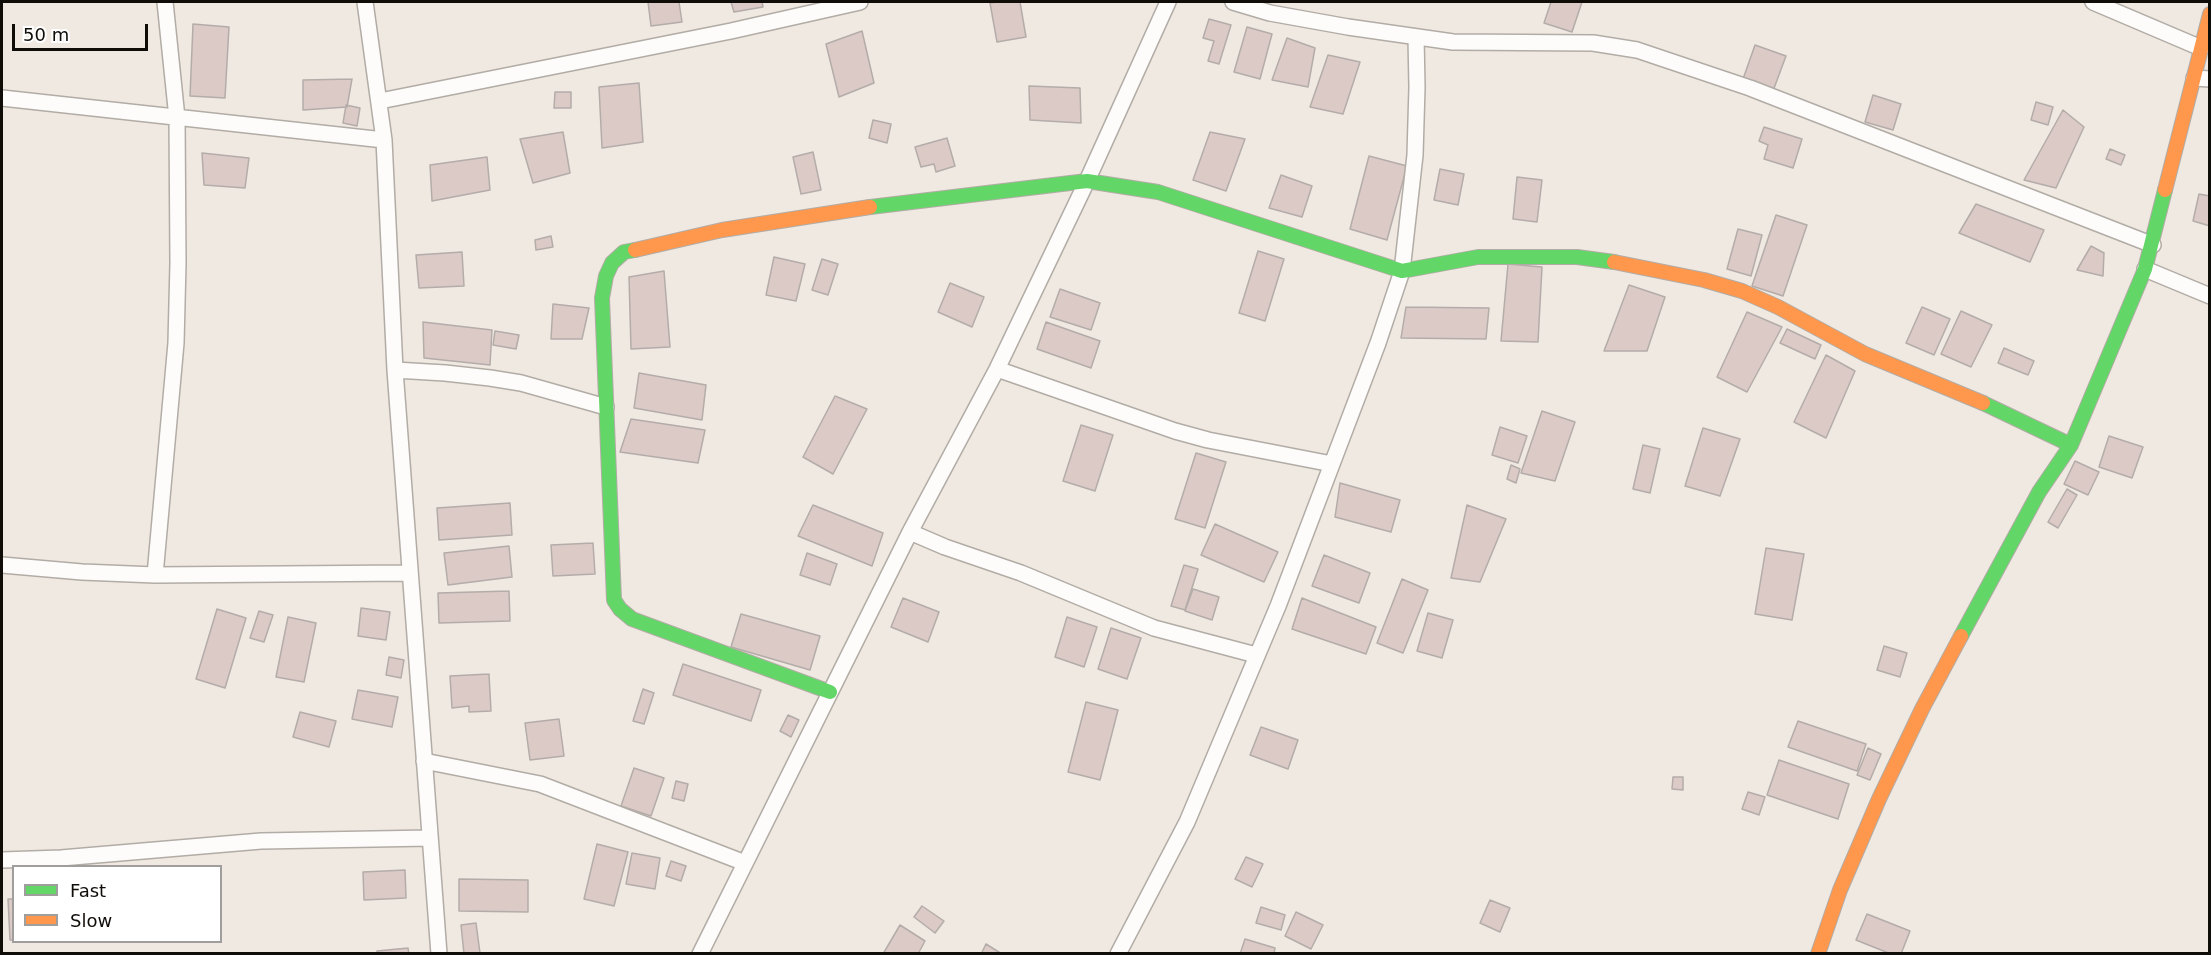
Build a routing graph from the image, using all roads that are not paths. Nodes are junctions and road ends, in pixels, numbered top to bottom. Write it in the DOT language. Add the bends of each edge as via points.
graph roads {
  1 [pos="165,2"];
  2 [pos="364,2"];
  3 [pos="860,2"];
  4 [pos="1168,2"];
  5 [pos="1233,2"];
  6 [pos="2093,2"];
  7 [pos="2210,14"];
  8 [pos="1416,37"];
  9 [pos="2201,48"];
  10 [pos="2194,78"];
  11 [pos="2210,79"];
  12 [pos="2,98"];
  13 [pos="380,101"];
  14 [pos="177,118"];
  15 [pos="384,141"];
  16 [pos="1086,181"];
  17 [pos="2153,245"];
  18 [pos="2145,269"];
  19 [pos="1402,271"];
  20 [pos="2210,296"];
  21 [pos="997,369"];
  22 [pos="395,370"];
  23 [pos="606,407"];
  24 [pos="2071,445"];
  25 [pos="1332,464"];
  26 [pos="910,532"];
  27 [pos="2,565"];
  28 [pos="410,573"];
  29 [pos="155,575"];
  30 [pos="1256,655"];
  31 [pos="830,692"];
  32 [pos="424,761"];
  33 [pos="430,838"];
  34 [pos="2,860"];
  35 [pos="745,863"];
  36 [pos="438,954"];
  37 [pos="700,954"];
  38 [pos="1118,954"];
  39 [pos="1818,954"];
  1 -- 14 [label="street"];
  2 -- 13 [label="street"];
  3 -- 13 [label="street"];
  4 -- 16 [label="street"];
  5 -- 8 [label="street" via="1270,13"];
  6 -- 9 [label="street"];
  7 -- 9 [label="street"];
  8 -- 17 [label="street" via="1453,42 1593,43 1637,50 1761,92"];
  8 -- 19 [label="street" via="1415,155"];
  9 -- 10 [label="street"];
  10 -- 11 [label="street"];
  10 -- 17 [label="street"];
  12 -- 14 [label="street"];
  13 -- 15 [label="street"];
  14 -- 15 [label="street"];
  14 -- 29 [label="street" via="176,343"];
  15 -- 22 [label="street"];
  16 -- 19 [label="street" via="1150,190"];
  16 -- 21 [label="street"];
  16 -- 23 [label="street" via="838,211 722,230 624,252 612,263 602,298"];
  17 -- 18 [label="street"];
  18 -- 20 [label="street"];
  18 -- 24 [label="street"];
  19 -- 24 [label="street" via="1478,257 1577,257 1704,280 1778,307 1865,354 1993,407"];
  19 -- 25 [label="street"];
  21 -- 25 [label="street" via="1175,431"];
  21 -- 26 [label="street"];
  22 -- 23 [label="street" via="445,372 521,383"];
  22 -- 28 [label="street"];
  23 -- 31 [label="street" via="614,600 620,609 632,619"];
  24 -- 39 [label="street" via="2039,492 1922,710 1859,844"];
  25 -- 30 [label="street"];
  26 -- 30 [label="street" via="1154,628"];
  26 -- 31 [label="street"];
  27 -- 29 [label="street"];
  28 -- 29 [label="street"];
  28 -- 32 [label="street"];
  30 -- 38 [label="street" via="1187,822"];
  31 -- 35 [label="street"];
  32 -- 33 [label="street"];
  32 -- 35 [label="street" via="540,784"];
  33 -- 34 [label="street" via="261,842"];
  33 -- 36 [label="street"];
  35 -- 37 [label="street"];
}
